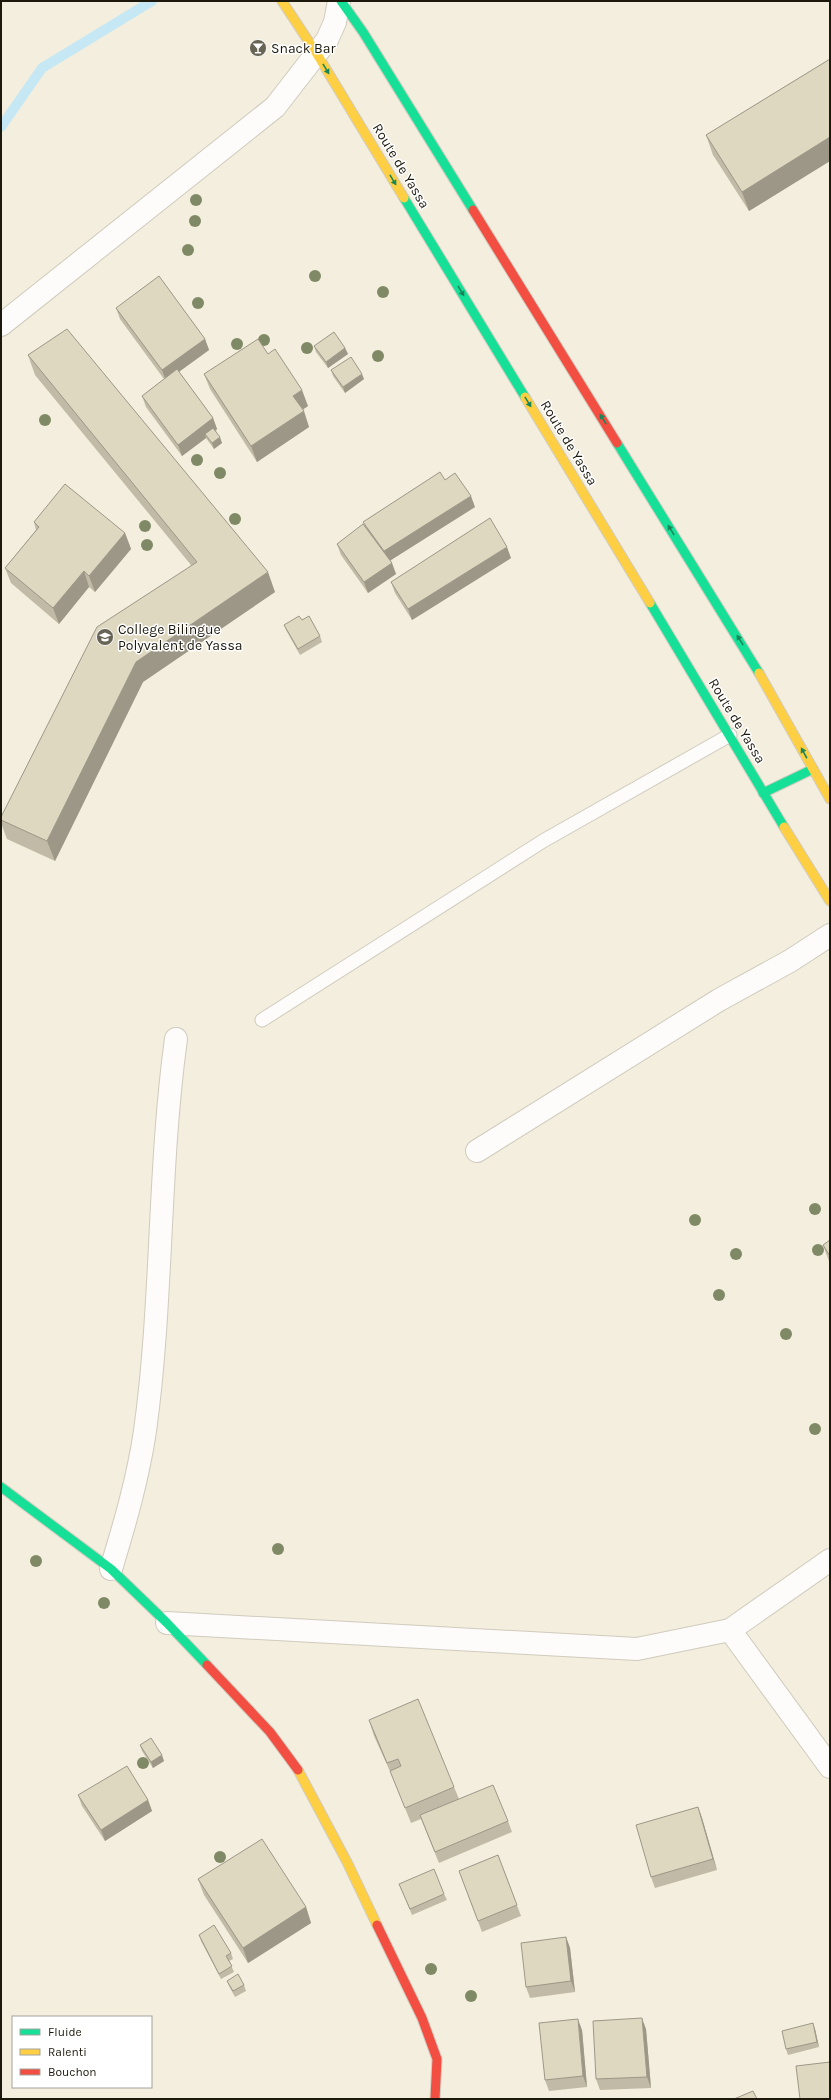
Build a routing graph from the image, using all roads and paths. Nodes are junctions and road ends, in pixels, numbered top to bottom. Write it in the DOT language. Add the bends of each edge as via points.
graph roads {
  1 [pos="282,1"];
  2 [pos="340,1"];
  3 [pos="317,54"];
  4 [pos="1,325"];
  5 [pos="730,735"];
  6 [pos="813,768"];
  7 [pos="763,793"];
  8 [pos="830,799"];
  9 [pos="830,901"];
  10 [pos="830,935"];
  11 [pos="262,1020"];
  12 [pos="176,1040"];
  13 [pos="477,1151"];
  14 [pos="1,1487"];
  15 [pos="830,1560"];
  16 [pos="111,1568"];
  17 [pos="167,1623"];
  18 [pos="730,1630"];
  19 [pos="830,1767"];
  20 [pos="435,2099"];
  1 -- 3 [label="main road, Route de Yassa"];
  2 -- 3 [label="street" via="335,22"];
  6 -- 2 [label="main road, one-way" via="753,662 363,32"];
  3 -- 4 [label="street" via="275,107"];
  3 -- 5 [label="main road, Route de Yassa, one-way"];
  5 -- 7 [label="main road, Route de Yassa"];
  5 -- 11 [label="lane" via="543,841"];
  6 -- 7 [label="main road"];
  6 -- 8 [label="main road"];
  7 -- 9 [label="main road, Route de Yassa"];
  10 -- 13 [label="street" via="790,961 719,1000"];
  12 -- 16 [label="street" via="165,1139 154,1338 145,1431 131,1500"];
  14 -- 16 [label="main road"];
  15 -- 18 [label="street"];
  16 -- 17 [label="main road"];
  17 -- 18 [label="street" via="637,1649"];
  17 -- 20 [label="main road" via="270,1732 302,1775 422,2018 437,2059"];
  18 -- 19 [label="street"];
}
